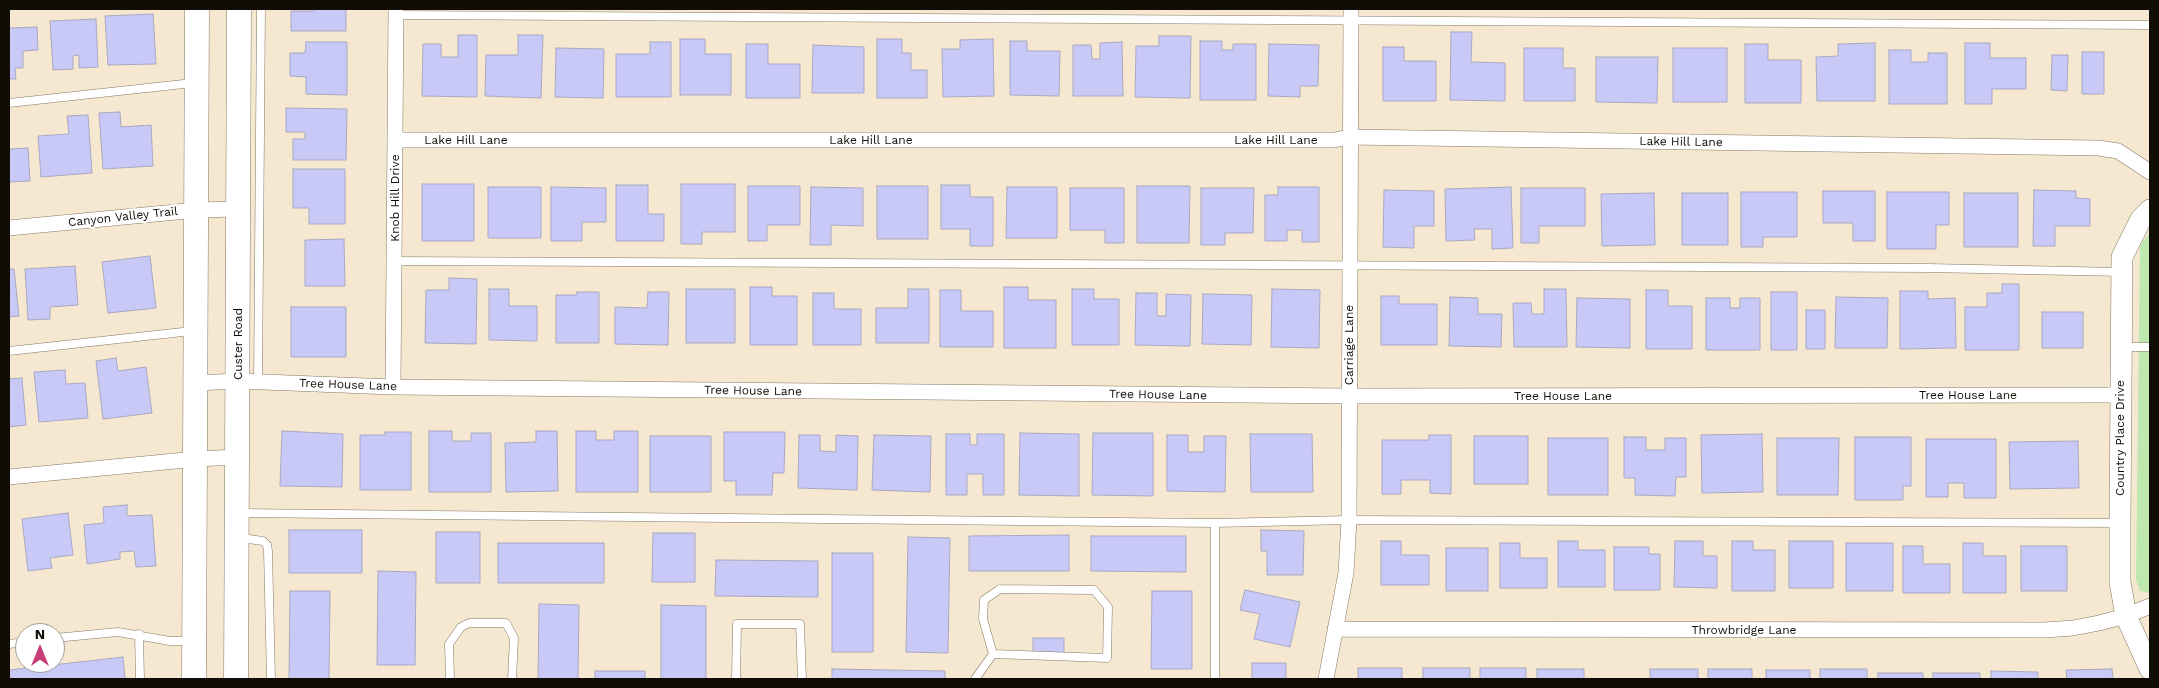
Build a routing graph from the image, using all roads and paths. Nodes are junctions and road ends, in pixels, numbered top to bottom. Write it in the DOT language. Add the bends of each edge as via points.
graph roads {
  1 [pos="197,9"];
  2 [pos="239,9"];
  3 [pos="262,9"];
  4 [pos="396,12"];
  5 [pos="1351,14"];
  6 [pos="2150,26"];
  7 [pos="197,83"];
  8 [pos="9,103"];
  9 [pos="1350,137"];
  10 [pos="395,140"];
  11 [pos="2150,172"];
  12 [pos="238,209"];
  13 [pos="197,210"];
  14 [pos="2150,210"];
  15 [pos="9,228"];
  16 [pos="394,260"];
  17 [pos="1350,266"];
  18 [pos="2121,272"];
  19 [pos="196,331"];
  20 [pos="2150,347"];
  21 [pos="2121,348"];
  22 [pos="9,350"];
  23 [pos="248,382"];
  24 [pos="196,383"];
  25 [pos="393,387"];
  26 [pos="2120,395"];
  27 [pos="1349,396"];
  28 [pos="238,457"];
  29 [pos="196,459"];
  30 [pos="9,477"];
  31 [pos="237,513"];
  32 [pos="1349,520"];
  33 [pos="1215,522"];
  34 [pos="2120,523"];
  35 [pos="237,538"];
  36 [pos="2150,606"];
  37 [pos="2126,616"];
  38 [pos="1335,629"];
  39 [pos="139,634"];
  40 [pos="65,637"];
  41 [pos="194,641"];
  42 [pos="993,654"];
  43 [pos="2150,669"];
  44 [pos="140,679"];
  45 [pos="194,679"];
  46 [pos="236,679"];
  47 [pos="271,679"];
  48 [pos="450,679"];
  49 [pos="512,679"];
  50 [pos="736,679"];
  51 [pos="802,679"];
  52 [pos="974,679"];
  53 [pos="1214,679"];
  54 [pos="1326,679"];
  1 -- 7 [label="main road"];
  2 -- 12 [label="main road, Custer Road"];
  3 -- 23 [label="lane"];
  4 -- 5 [label="lane"];
  4 -- 10 [label="street, Knob Hill Drive"];
  5 -- 6 [label="lane"];
  5 -- 9 [label="street, Carriage Lane"];
  7 -- 8 [label="lane"];
  7 -- 13 [label="main road"];
  9 -- 10 [label="street, Lake Hill Lane" via="1334,140"];
  9 -- 11 [label="street, Lake Hill Lane" via="2098,148 2118,151"];
  9 -- 17 [label="street, Carriage Lane"];
  10 -- 16 [label="street, Knob Hill Drive"];
  12 -- 13 [label="street, Canyon Valley Trail"];
  12 -- 23 [label="main road, Custer Road"];
  13 -- 15 [label="street, Canyon Valley Trail"];
  13 -- 19 [label="main road"];
  14 -- 18 [label="street, Country Place Drive" via="2141,219 2122,257"];
  16 -- 17 [label="lane"];
  16 -- 25 [label="street, Knob Hill Drive"];
  17 -- 18 [label="lane" via="1929,268"];
  17 -- 27 [label="street, Carriage Lane"];
  18 -- 21 [label="street, Country Place Drive"];
  19 -- 22 [label="lane"];
  19 -- 24 [label="main road"];
  20 -- 21 [label="lane"];
  21 -- 26 [label="street, Country Place Drive"];
  23 -- 24 [label="street, Tree House Lane"];
  23 -- 25 [label="street, Tree House Lane"];
  23 -- 28 [label="main road, Custer Road"];
  24 -- 29 [label="main road"];
  25 -- 27 [label="street, Tree House Lane"];
  26 -- 27 [label="street, Tree House Lane"];
  26 -- 34 [label="street, Country Place Drive"];
  27 -- 32 [label="street, Carriage Lane"];
  28 -- 29 [label="street"];
  28 -- 31 [label="main road, Custer Road"];
  29 -- 30 [label="street"];
  29 -- 41 [label="main road"];
  31 -- 33 [label="lane"];
  31 -- 35 [label="main road, Custer Road"];
  32 -- 33 [label="lane"];
  32 -- 34 [label="lane"];
  32 -- 38 [label="street, Carriage Lane" via="1346,573"];
  33 -- 53 [label="lane"];
  34 -- 37 [label="street, Country Place Drive" via="2120,582"];
  35 -- 46 [label="main road, Custer Road"];
  35 -- 47 [label="lane" via="259,539 267,545"];
  36 -- 37 [label="street, Throwbridge Lane"];
  37 -- 38 [label="street, Throwbridge Lane" via="2073,628 2045,630"];
  37 -- 43 [label="street, Country Place Drive"];
  38 -- 54 [label="street, Carriage Lane"];
  39 -- 40 [label="lane" via="118,632"];
  39 -- 41 [label="lane" via="170,641"];
  39 -- 44 [label="lane"];
  41 -- 45 [label="main road"];
  42 -- 42 [label="lane" via="1107,658 1108,607 1094,590 1000,590 984,600 983,619"];
  42 -- 52 [label="lane"];
  48 -- 49 [label="lane" via="450,644 461,627 469,623 506,623 514,638"];
  50 -- 51 [label="lane" via="737,624 800,624"];
}
